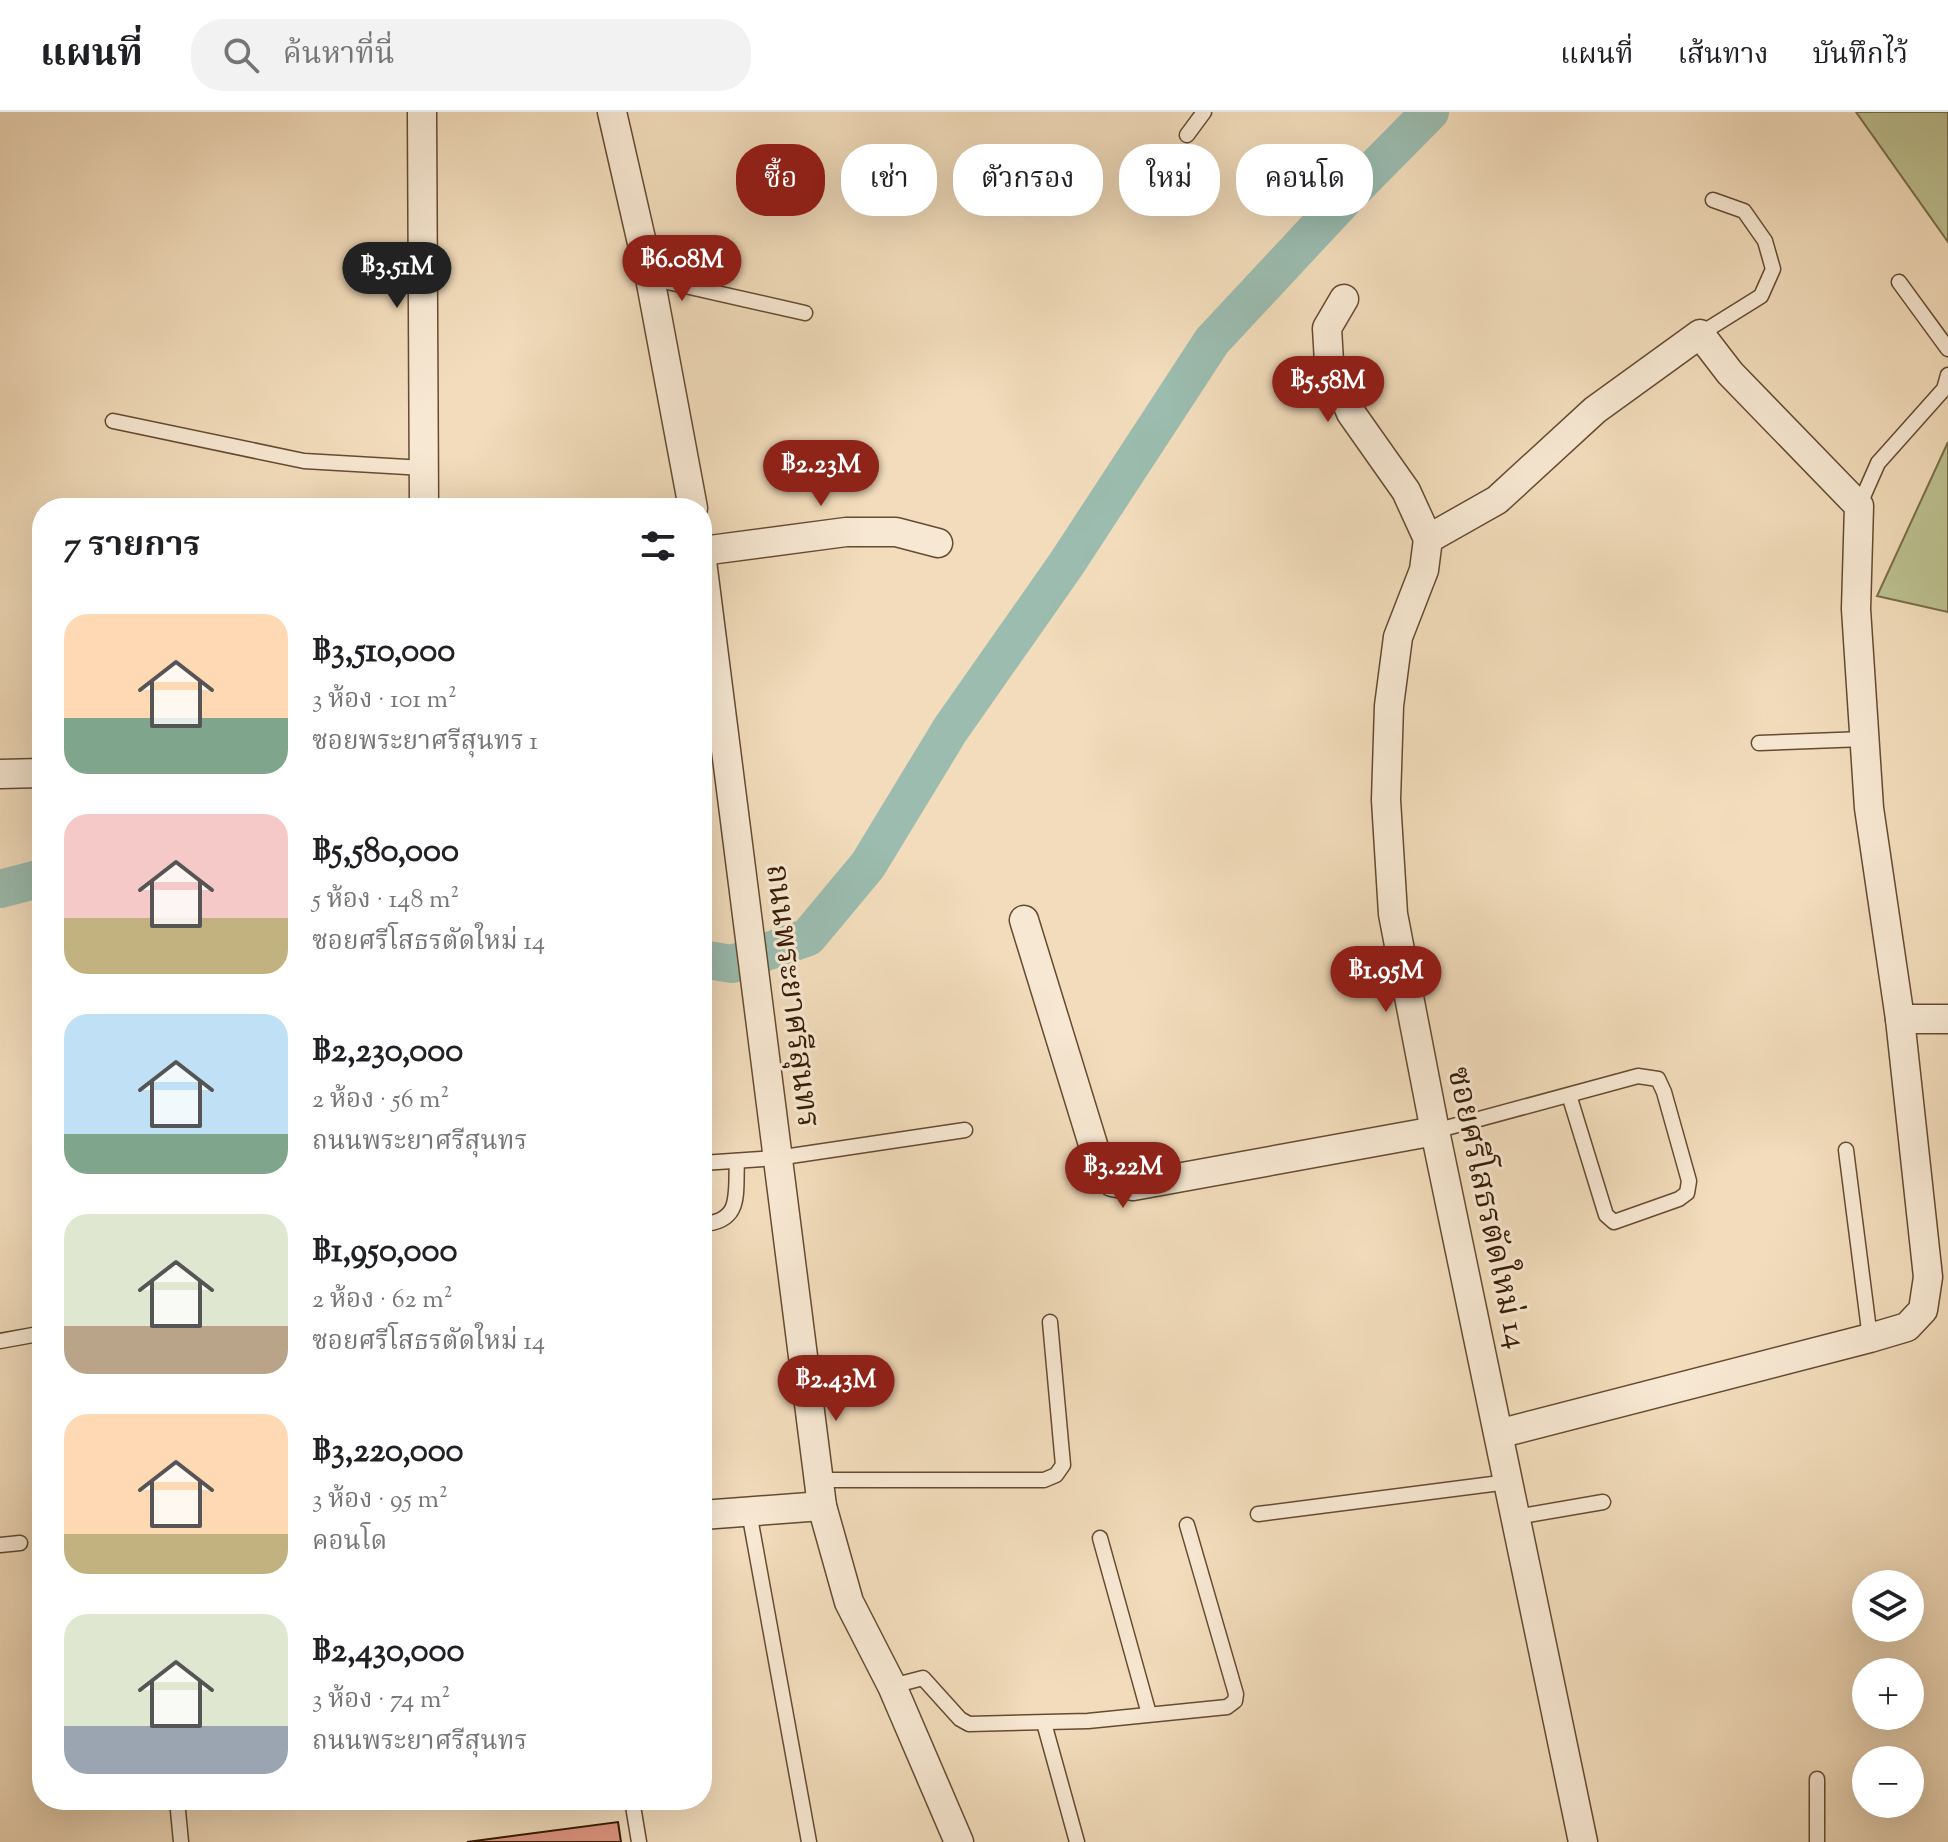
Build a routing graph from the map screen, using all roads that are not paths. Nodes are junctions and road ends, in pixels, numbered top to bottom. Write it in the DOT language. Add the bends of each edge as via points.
graph roads {
  1 [pos="422,112"];
  2 [pos="612,112"];
  3 [pos="1204,112"];
  4 [pos="1187,135"];
  5 [pos="1713,200"];
  6 [pos="650,278"];
  7 [pos="1899,282"];
  8 [pos="1344,299"];
  9 [pos="805,313"];
  10 [pos="1700,334"];
  11 [pos="1948,349"];
  12 [pos="1948,375"];
  13 [pos="113,421"];
  14 [pos="424,468"];
  15 [pos="424,498"];
  16 [pos="691,498"];
  17 [pos="1859,506"];
  18 [pos="1428,539"];
  19 [pos="938,543"];
  20 [pos="712,549"];
  21 [pos="712,639"];
  22 [pos="1864,739"];
  23 [pos="1759,743"];
  24 [pos="32,773"];
  25 [pos="0,774"];
  26 [pos="1024,920"];
  27 [pos="1900,1019"];
  28 [pos="1948,1019"];
  29 [pos="1569,1095"];
  30 [pos="965,1130"];
  31 [pos="1435,1131"];
  32 [pos="1846,1150"];
  33 [pos="777,1158"];
  34 [pos="737,1161"];
  35 [pos="712,1162"];
  36 [pos="712,1223"];
  37 [pos="1050,1322"];
  38 [pos="32,1335"];
  39 [pos="1870,1338"];
  40 [pos="0,1341"];
  41 [pos="1498,1434"];
  42 [pos="1508,1482"];
  43 [pos="819,1493"];
  44 [pos="1603,1502"];
  45 [pos="749,1512"];
  46 [pos="712,1514"];
  47 [pos="1258,1514"];
  48 [pos="1516,1517"];
  49 [pos="1187,1525"];
  50 [pos="1100,1538"];
  51 [pos="20,1543"];
  52 [pos="0,1545"];
  53 [pos="892,1686"];
  54 [pos="1149,1714"];
  55 [pos="1044,1723"];
  56 [pos="1817,1779"];
  57 [pos="178,1810"];
  58 [pos="634,1810"];
  59 [pos="181,1842"];
  60 [pos="639,1842"];
  61 [pos="809,1842"];
  62 [pos="959,1842"];
  63 [pos="1077,1842"];
  64 [pos="1583,1842"];
  65 [pos="1817,1842"];
  1 -- 14 [label="street"];
  2 -- 6 [label="street"];
  3 -- 4 [label="lane"];
  5 -- 10 [label="lane" via="1744,211 1765,241 1773,269 1761,296"];
  6 -- 9 [label="lane"];
  6 -- 16 [label="street"];
  7 -- 11 [label="lane"];
  8 -- 18 [label="street" via="1327,328 1329,362 1351,413 1406,491"];
  10 -- 17 [label="street" via="1730,373"];
  10 -- 18 [label="street" via="1595,410 1497,500"];
  12 -- 17 [label="lane" via="1944,389 1878,463"];
  13 -- 14 [label="lane" via="304,461"];
  14 -- 15 [label="street"];
  17 -- 22 [label="street" via="1856,609"];
  18 -- 31 [label="street, ซอยศรีโสธรตัดใหม่ 14" via="1424,570 1398,637 1386,800 1393,914"];
  19 -- 20 [label="street" via="896,532 846,532"];
  21 -- 33 [label="street, ถนนพระยาศรีสุนทร"];
  22 -- 23 [label="lane"];
  22 -- 27 [label="street"];
  24 -- 25 [label="street"];
  26 -- 31 [label="street" via="1099,1164 1112,1182 1133,1186"];
  27 -- 28 [label="street"];
  27 -- 39 [label="street" via="1928,1277 1923,1310 1907,1327"];
  29 -- 29 [label="lane" via="1606,1215 1614,1222 1687,1193 1689,1181 1658,1079 1638,1076"];
  29 -- 31 [label="lane"];
  30 -- 33 [label="lane"];
  31 -- 41 [label="street, ซอยศรีโสธรตัดใหม่ 14"];
  32 -- 39 [label="lane"];
  33 -- 34 [label="lane"];
  33 -- 43 [label="street, ถนนพระยาศรีสุนทร"];
  34 -- 35 [label="lane"];
  34 -- 36 [label="lane" via="735,1206 731,1215"];
  37 -- 43 [label="lane" via="1063,1465 1056,1475 1044,1480"];
  38 -- 40 [label="lane"];
  39 -- 41 [label="street"];
  41 -- 42 [label="street, ซอยศรีโสธรตัดใหม่ 14"];
  42 -- 47 [label="lane"];
  42 -- 48 [label="street, ซอยศรีโสธรตัดใหม่ 14"];
  43 -- 45 [label="street"];
  43 -- 53 [label="street, ถนนพระยาศรีสุนทร" via="849,1602"];
  44 -- 48 [label="lane"];
  45 -- 46 [label="street"];
  45 -- 61 [label="lane"];
  48 -- 64 [label="street, ซอยศรีโสธรตัดใหม่ 14"];
  49 -- 54 [label="lane" via="1235,1701 1227,1707"];
  50 -- 54 [label="lane"];
  51 -- 52 [label="lane"];
  53 -- 55 [label="lane" via="923,1678 969,1724"];
  53 -- 62 [label="street, ถนนพระยาศรีสุนทร"];
  54 -- 55 [label="lane"];
  55 -- 63 [label="lane"];
  56 -- 65 [label="lane"];
  57 -- 59 [label="lane"];
  58 -- 60 [label="lane"];
}
